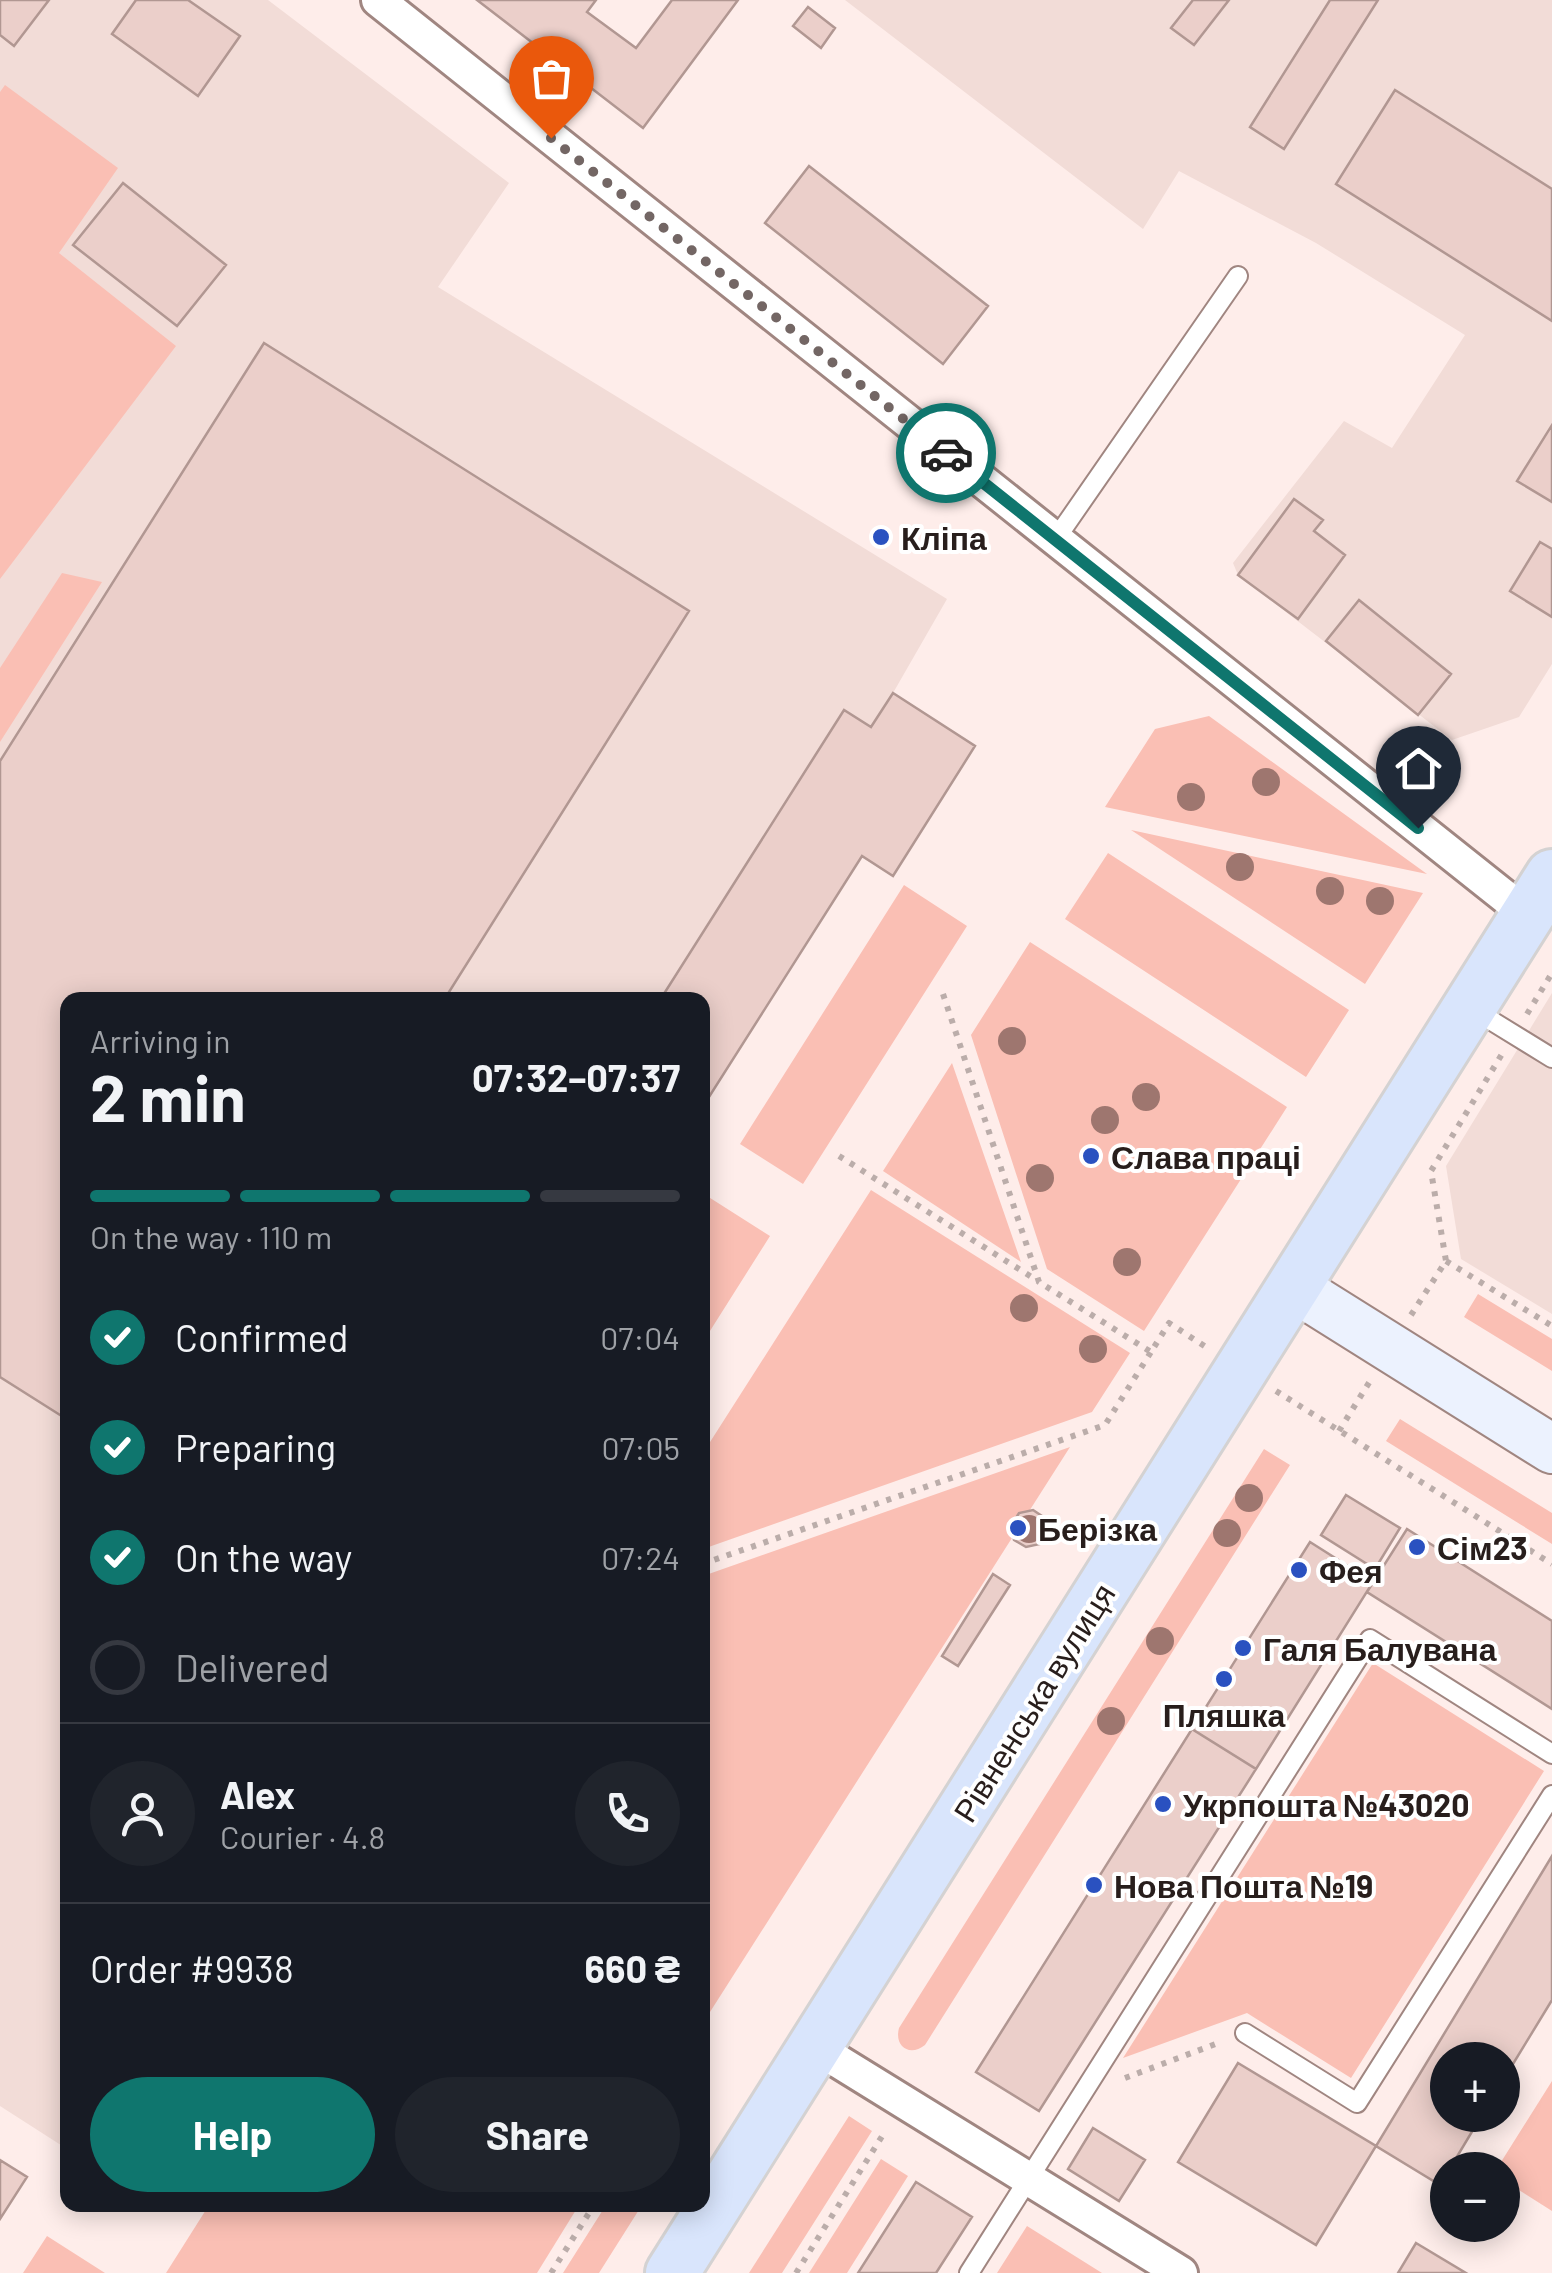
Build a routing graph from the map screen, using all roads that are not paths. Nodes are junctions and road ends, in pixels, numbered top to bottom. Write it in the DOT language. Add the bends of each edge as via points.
graph roads {
  1 [pos="378,0"];
  2 [pos="1238,276"];
  3 [pos="1055,540"];
  4 [pos="1540,896"];
  5 [pos="1470,1007"];
  6 [pos="1552,1058"];
  7 [pos="1295,1288"];
  8 [pos="1552,1449"];
  9 [pos="1552,1754"];
  10 [pos="1552,1794"];
  11 [pos="1245,2032"];
  12 [pos="815,2047"];
  13 [pos="1028,2179"];
  14 [pos="672,2273"];
  15 [pos="969,2273"];
  16 [pos="1181,2273"];
  1 -- 3 [label="street"];
  2 -- 3 [label="lane"];
  3 -- 4 [label="street"];
  4 -- 5 [label="main road, Рівненська вулиця"];
  5 -- 6 [label="lane"];
  5 -- 7 [label="main road, Рівненська вулиця"];
  7 -- 8 [label="main road"];
  7 -- 12 [label="main road, Рівненська вулиця"];
  9 -- 13 [label="lane" via="1370,1639"];
  10 -- 11 [label="lane" via="1357,2104"];
  12 -- 13 [label="street"];
  12 -- 14 [label="main road, Рівненська вулиця"];
  13 -- 15 [label="lane"];
  13 -- 16 [label="street"];
}
